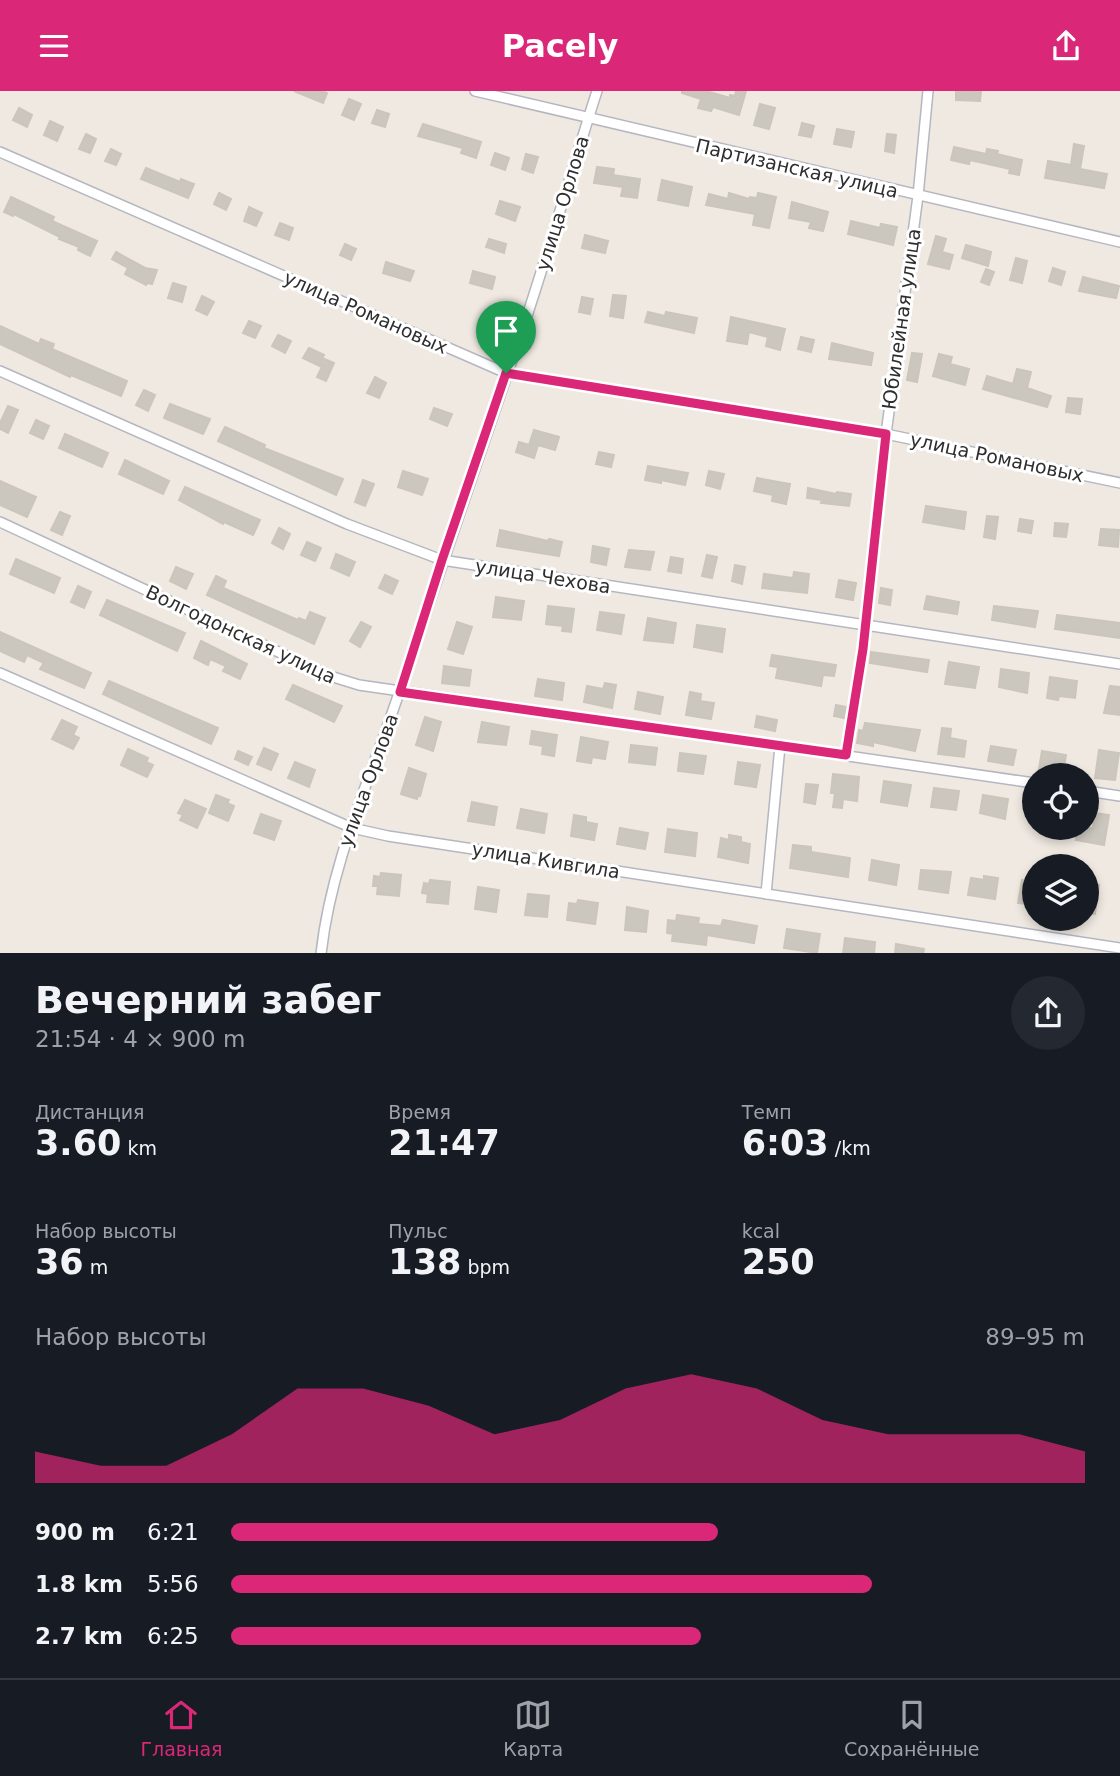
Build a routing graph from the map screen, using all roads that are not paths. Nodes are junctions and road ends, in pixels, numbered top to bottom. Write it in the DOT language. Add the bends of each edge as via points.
graph roads {
  1 [pos="475,91"];
  2 [pos="597,91"];
  3 [pos="928,91"];
  4 [pos="588,118"];
  5 [pos="0,152"];
  6 [pos="918,196"];
  7 [pos="1120,242"];
  8 [pos="0,371"];
  9 [pos="506,373"];
  10 [pos="886,434"];
  11 [pos="1120,483"];
  12 [pos="0,522"];
  13 [pos="442,560"];
  14 [pos="863,625"];
  15 [pos="1120,664"];
  16 [pos="0,673"];
  17 [pos="400,692"];
  18 [pos="780,746"];
  19 [pos="846,755"];
  20 [pos="1022,781"];
  21 [pos="1099,793"];
  22 [pos="1120,796"];
  23 [pos="352,828"];
  24 [pos="766,894"];
  25 [pos="1120,948"];
  26 [pos="321,953"];
  1 -- 4 [label="street, Партизанская улица"];
  2 -- 4 [label="street, улица Орлова"];
  3 -- 6 [label="street, Юбилейная улица"];
  4 -- 6 [label="street, Партизанская улица"];
  4 -- 9 [label="street, улица Орлова"];
  5 -- 9 [label="street, улица Романовых"];
  6 -- 7 [label="street, Партизанская улица"];
  6 -- 10 [label="street, Юбилейная улица"];
  8 -- 13 [label="street, улица Чехова" via="335,519"];
  9 -- 10 [label="street, улица Романовых"];
  9 -- 13 [label="street, улица Орлова"];
  10 -- 11 [label="street, улица Романовых"];
  10 -- 14 [label="street, Юбилейная улица"];
  12 -- 17 [label="street, Волгодонская улица" via="330,676"];
  13 -- 14 [label="street, улица Чехова"];
  13 -- 17 [label="street, улица Орлова"];
  14 -- 15 [label="street, улица Чехова"];
  14 -- 19 [label="street, Юбилейная улица"];
  16 -- 23 [label="street, улица Кивгила"];
  17 -- 18 [label="street, Волгодонская улица"];
  17 -- 23 [label="street, улица Орлова"];
  18 -- 19 [label="street, Волгодонская улица"];
  18 -- 24 [label="street"];
  19 -- 20 [label="street, Волгодонская улица"];
  21 -- 22 [label="street"];
  23 -- 24 [label="street, улица Кивгила"];
  23 -- 26 [label="street, улица Орлова" via="336,873"];
  24 -- 25 [label="street, улица Кивгила"];
}
